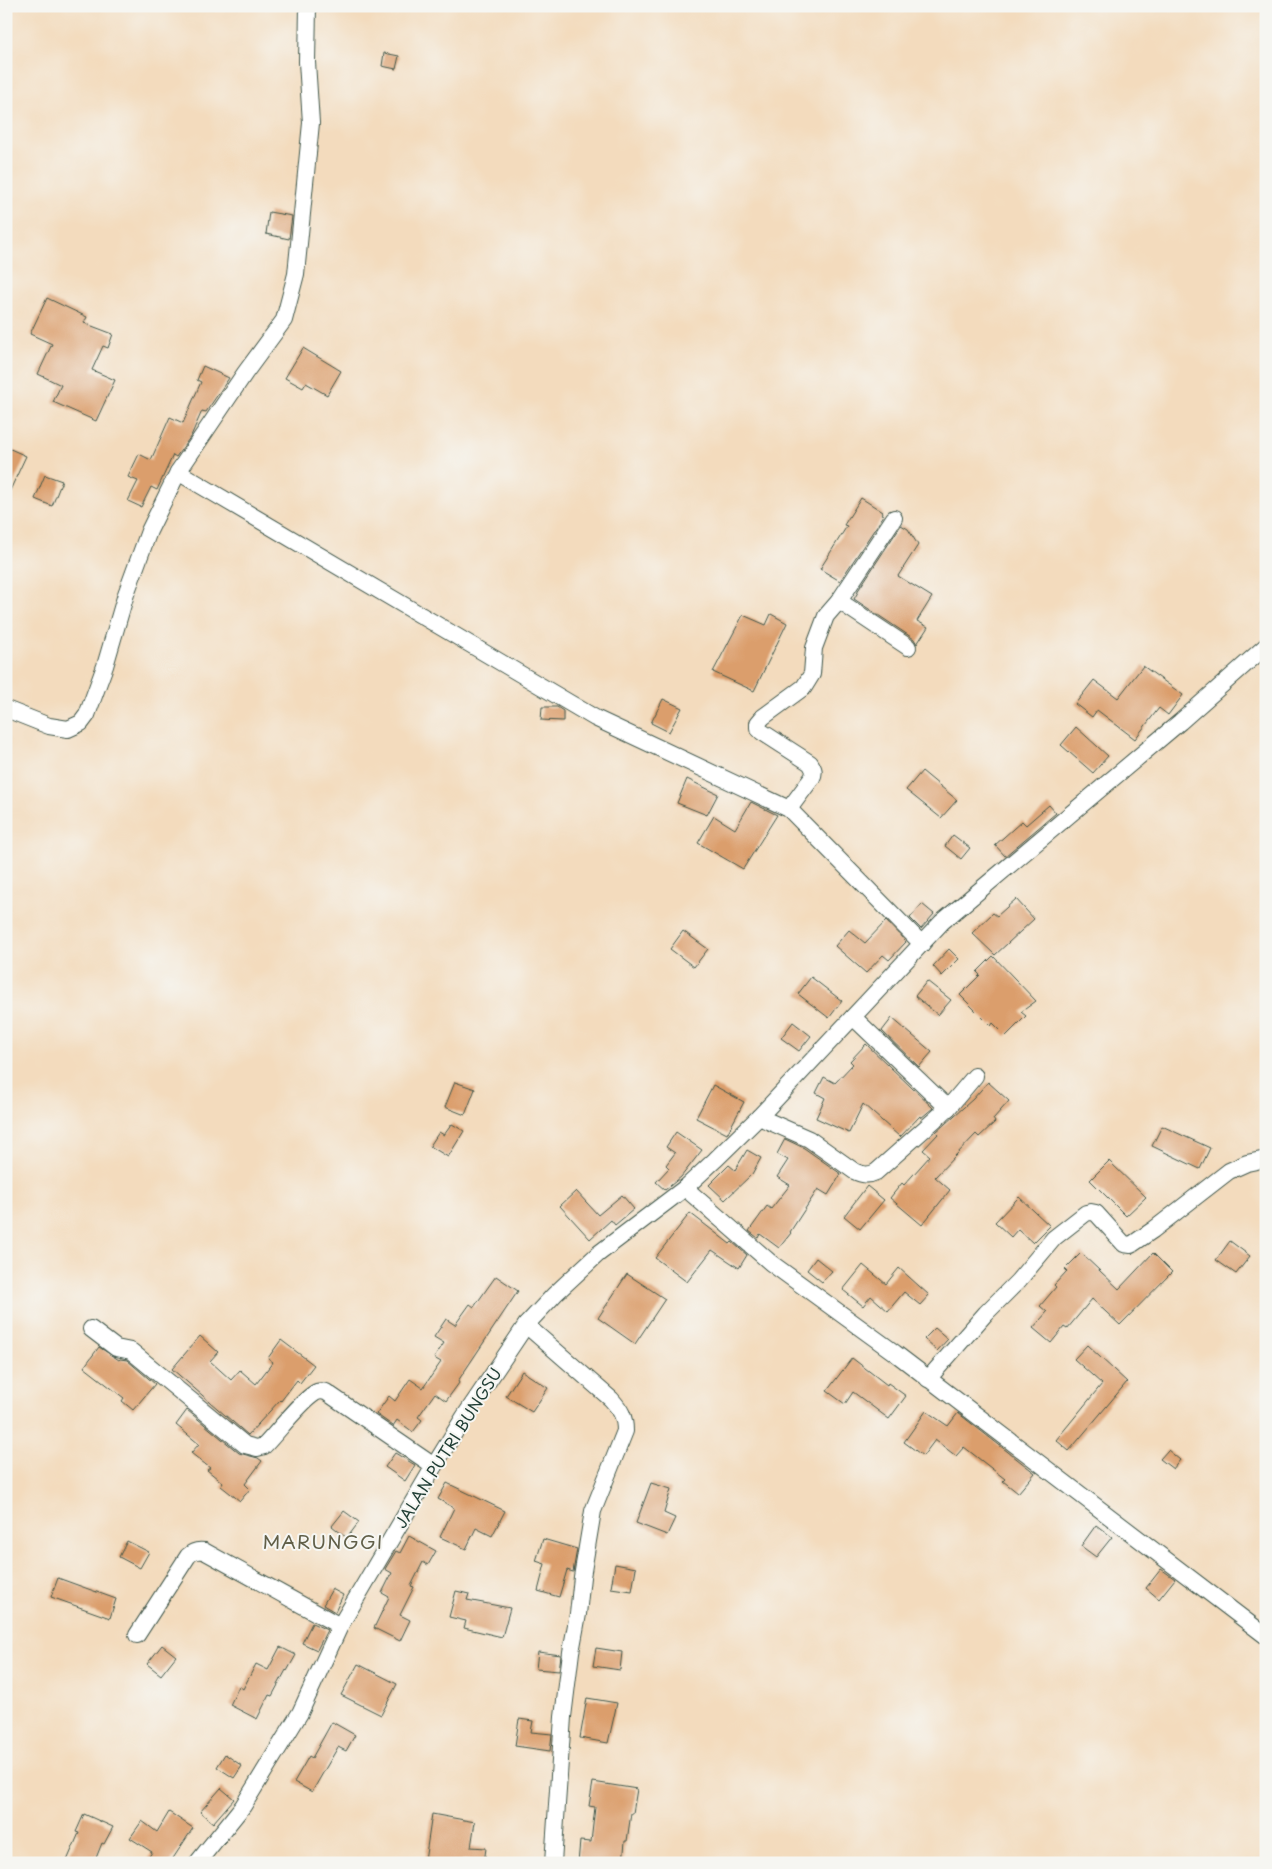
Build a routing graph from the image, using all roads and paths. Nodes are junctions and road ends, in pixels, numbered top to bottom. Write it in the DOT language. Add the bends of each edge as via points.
graph roads {
  1 [pos="308,6"];
  2 [pos="178,472"];
  3 [pos="894,518"];
  4 [pos="839,601"];
  5 [pos="1266,646"];
  6 [pos="908,647"];
  7 [pos="6,709"];
  8 [pos="790,809"];
  9 [pos="922,944"];
  10 [pos="853,1017"];
  11 [pos="975,1076"];
  12 [pos="948,1108"];
  13 [pos="760,1116"];
  14 [pos="1266,1158"];
  15 [pos="685,1188"];
  16 [pos="526,1326"];
  17 [pos="92,1329"];
  18 [pos="928,1378"];
  19 [pos="434,1466"];
  20 [pos="340,1626"];
  21 [pos="137,1635"];
  22 [pos="1266,1636"];
  23 [pos="197,1863"];
  24 [pos="553,1863"];
  1 -- 2 [label="street" via="307,62 312,122 296,274 284,320"];
  2 -- 7 [label="street" via="149,531 87,716 68,729 49,726"];
  2 -- 8 [label="street" via="595,718"];
  3 -- 4 [label="street"];
  4 -- 6 [label="street"];
  4 -- 8 [label="street" via="819,631 812,674 804,687 758,723 762,732 813,768 812,778"];
  5 -- 9 [label="street, JALAN PUTRI BUNGSU" via="942,922"];
  8 -- 9 [label="street"];
  9 -- 10 [label="street, JALAN PUTRI BUNGSU"];
  10 -- 12 [label="street"];
  10 -- 13 [label="street, JALAN PUTRI BUNGSU"];
  11 -- 12 [label="street"];
  12 -- 13 [label="street" via="870,1175 854,1171 809,1139"];
  13 -- 15 [label="street, JALAN PUTRI BUNGSU"];
  14 -- 18 [label="street" via="1229,1171 1132,1245 1124,1244 1096,1213 1086,1213 1054,1238 1018,1282"];
  15 -- 16 [label="street, JALAN PUTRI BUNGSU" via="598,1254"];
  15 -- 18 [label="street" via="771,1263"];
  16 -- 19 [label="street, JALAN PUTRI BUNGSU"];
  16 -- 24 [label="street" via="612,1399 625,1420 625,1431 593,1511 582,1577 563,1717"];
  17 -- 19 [label="street" via="116,1348 130,1351 245,1445 264,1446 306,1400 320,1391"];
  18 -- 22 [label="street"];
  19 -- 20 [label="street, JALAN PUTRI BUNGSU"];
  20 -- 21 [label="street" via="198,1550 188,1556"];
  20 -- 23 [label="street, JALAN PUTRI BUNGSU" via="300,1712 243,1806"];
}
